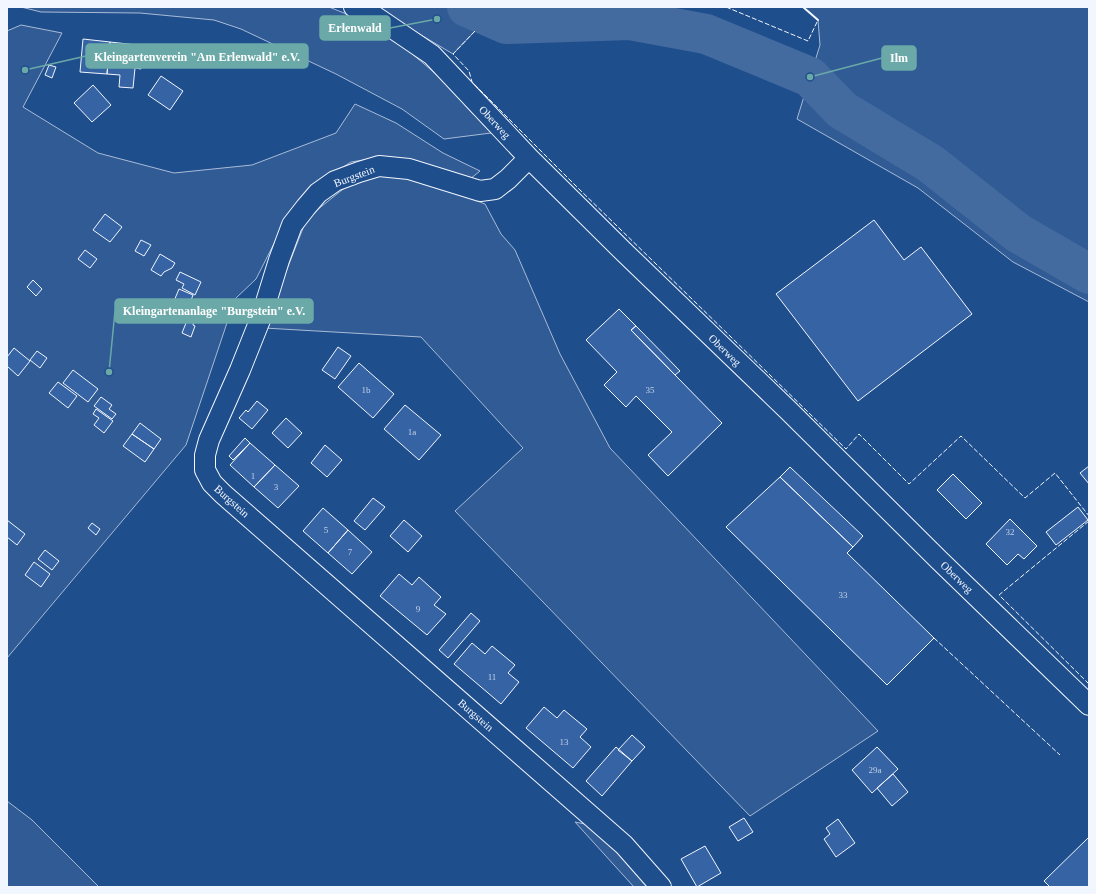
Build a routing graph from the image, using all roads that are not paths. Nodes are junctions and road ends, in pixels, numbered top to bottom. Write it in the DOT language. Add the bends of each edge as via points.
graph roads {
  1 [pos="354,7"];
  2 [pos="529,158"];
  3 [pos="1089,705"];
  4 [pos="661,887"];
  1 -- 2 [label="street, Oberweg" via="373,15 432,55"];
  2 -- 3 [label="street, Oberweg"];
  2 -- 4 [label="street, Burgstein" via="495,189 480,191 409,168 379,166 336,181 318,193 292,225 262,315 209,440 205,470 212,483 223,494 624,844"];
}
